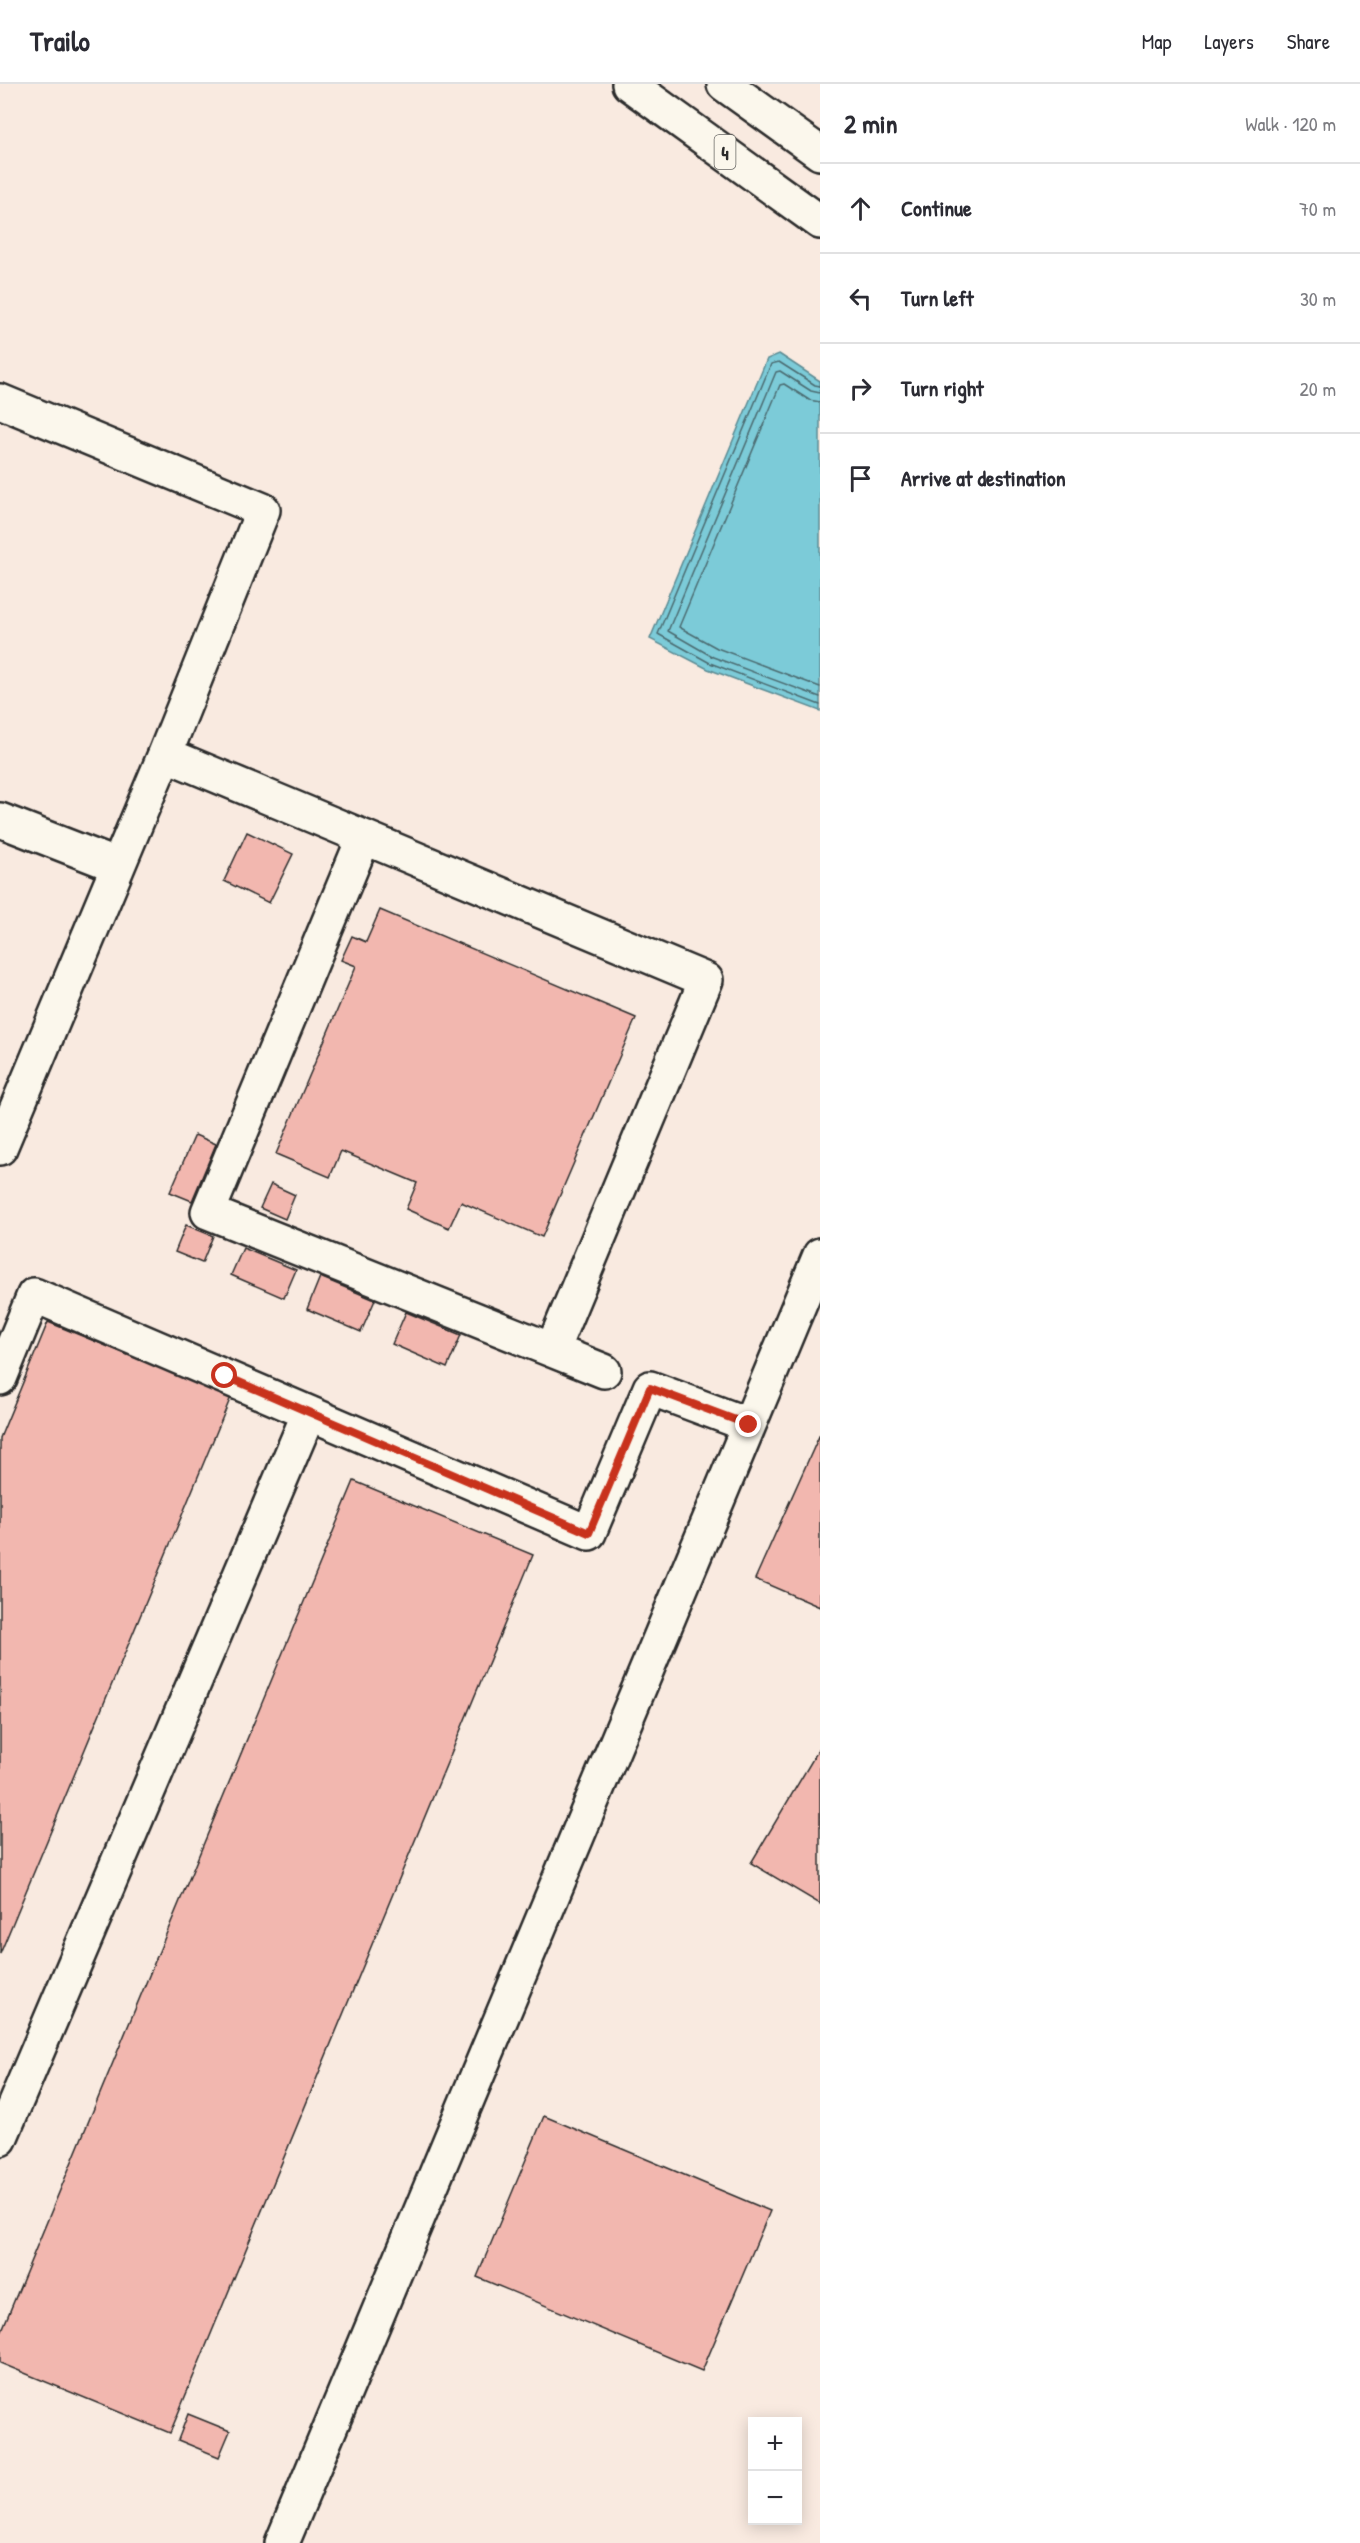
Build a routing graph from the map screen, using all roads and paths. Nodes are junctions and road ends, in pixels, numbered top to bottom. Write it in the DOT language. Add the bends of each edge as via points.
graph roads {
  1 [pos="629,84"];
  2 [pos="724,84"];
  3 [pos="820,153"];
  4 [pos="820,222"];
  5 [pos="0,401"];
  6 [pos="165,754"];
  7 [pos="0,820"];
  8 [pos="364,837"];
  9 [pos="118,866"];
  10 [pos="0,1148"];
  11 [pos="820,1255"];
  12 [pos="552,1350"];
  13 [pos="604,1371"];
  14 [pos="0,1378"];
  15 [pos="309,1413"];
  16 [pos="749,1425"];
  17 [pos="0,2139"];
  18 [pos="282,2543"];
  1 -- 4 [label="main road, 4"];
  2 -- 3 [label="main road"];
  5 -- 6 [label="main road" via="263,510"];
  6 -- 8 [label="main road"];
  6 -- 9 [label="main road"];
  7 -- 9 [label="main road"];
  8 -- 12 [label="main road" via="706,980"];
  8 -- 12 [label="main road" via="208,1212"];
  9 -- 10 [label="main road"];
  11 -- 16 [label="main road"];
  12 -- 13 [label="main road"];
  14 -- 15 [label="main road" via="34,1295"];
  15 -- 16 [label="main road" via="589,1533 650,1388"];
  15 -- 17 [label="main road"];
  16 -- 18 [label="main road"];
}
